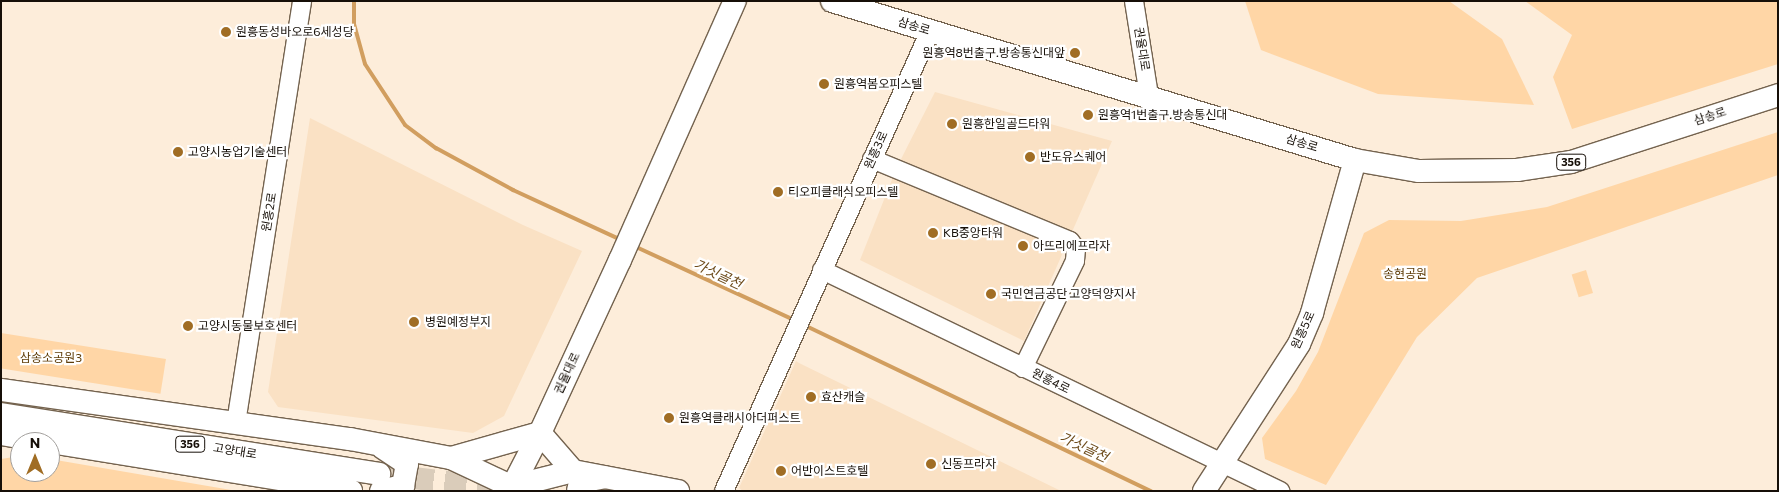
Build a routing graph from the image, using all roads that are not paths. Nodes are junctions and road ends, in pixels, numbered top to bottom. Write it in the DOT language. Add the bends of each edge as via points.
graph roads {
  1 [pos="302,1"];
  2 [pos="735,1"];
  3 [pos="832,1"];
  4 [pos="1134,1"];
  5 [pos="930,31"];
  6 [pos="1778,95"];
  7 [pos="1149,96"];
  8 [pos="872,159"];
  9 [pos="1355,160"];
  10 [pos="822,270"];
  11 [pos="1023,368"];
  12 [pos="1,390"];
  13 [pos="1,414"];
  14 [pos="236,422"];
  15 [pos="540,434"];
  16 [pos="60,444"];
  17 [pos="378,445"];
  18 [pos="451,458"];
  19 [pos="1212,478"];
  20 [pos="576,481"];
  21 [pos="380,482"];
  22 [pos="515,490"];
  23 [pos="351,491"];
  24 [pos="490,491"];
  25 [pos="678,491"];
  26 [pos="724,491"];
  27 [pos="1280,491"];
  1 -- 14 [label="street, 원흥2로"];
  2 -- 15 [label="main road, 권율대로"];
  3 -- 5 [label="main road, 삼송로"];
  4 -- 7 [label="street, 권율대로"];
  5 -- 7 [label="main road, 삼송로"];
  5 -- 8 [label="street, 원흥3로"];
  6 -- 9 [label="main road, 삼송로 / 356" via="1571,162 1464,173 1419,171"];
  7 -- 9 [label="main road, 삼송로"];
  8 -- 10 [label="street, 원흥3로"];
  8 -- 11 [label="street" via="1070,241 1076,249 1075,261"];
  9 -- 19 [label="main road, 원흥5로" via="1312,313 1299,344"];
  10 -- 11 [label="street, 원흥4로"];
  10 -- 26 [label="street, 원흥3로"];
  11 -- 19 [label="street, 원흥4로"];
  12 -- 14 [label="main road"];
  13 -- 21 [label="main road, 고양대로 / 356"];
  14 -- 17 [label="main road"];
  15 -- 18 [label="main road"];
  15 -- 20 [label="main road"];
  15 -- 22 [label="main road, 권율대로"];
  16 -- 23 [label="main road"];
  17 -- 18 [label="main road"];
  17 -- 21 [label="main road" via="407,464 403,486"];
  18 -- 22 [label="main road"];
  19 -- 27 [label="street, 원흥4로"];
  20 -- 22 [label="main road"];
  20 -- 25 [label="main road" via="611,476"];
  22 -- 24 [label="main road"];
}
